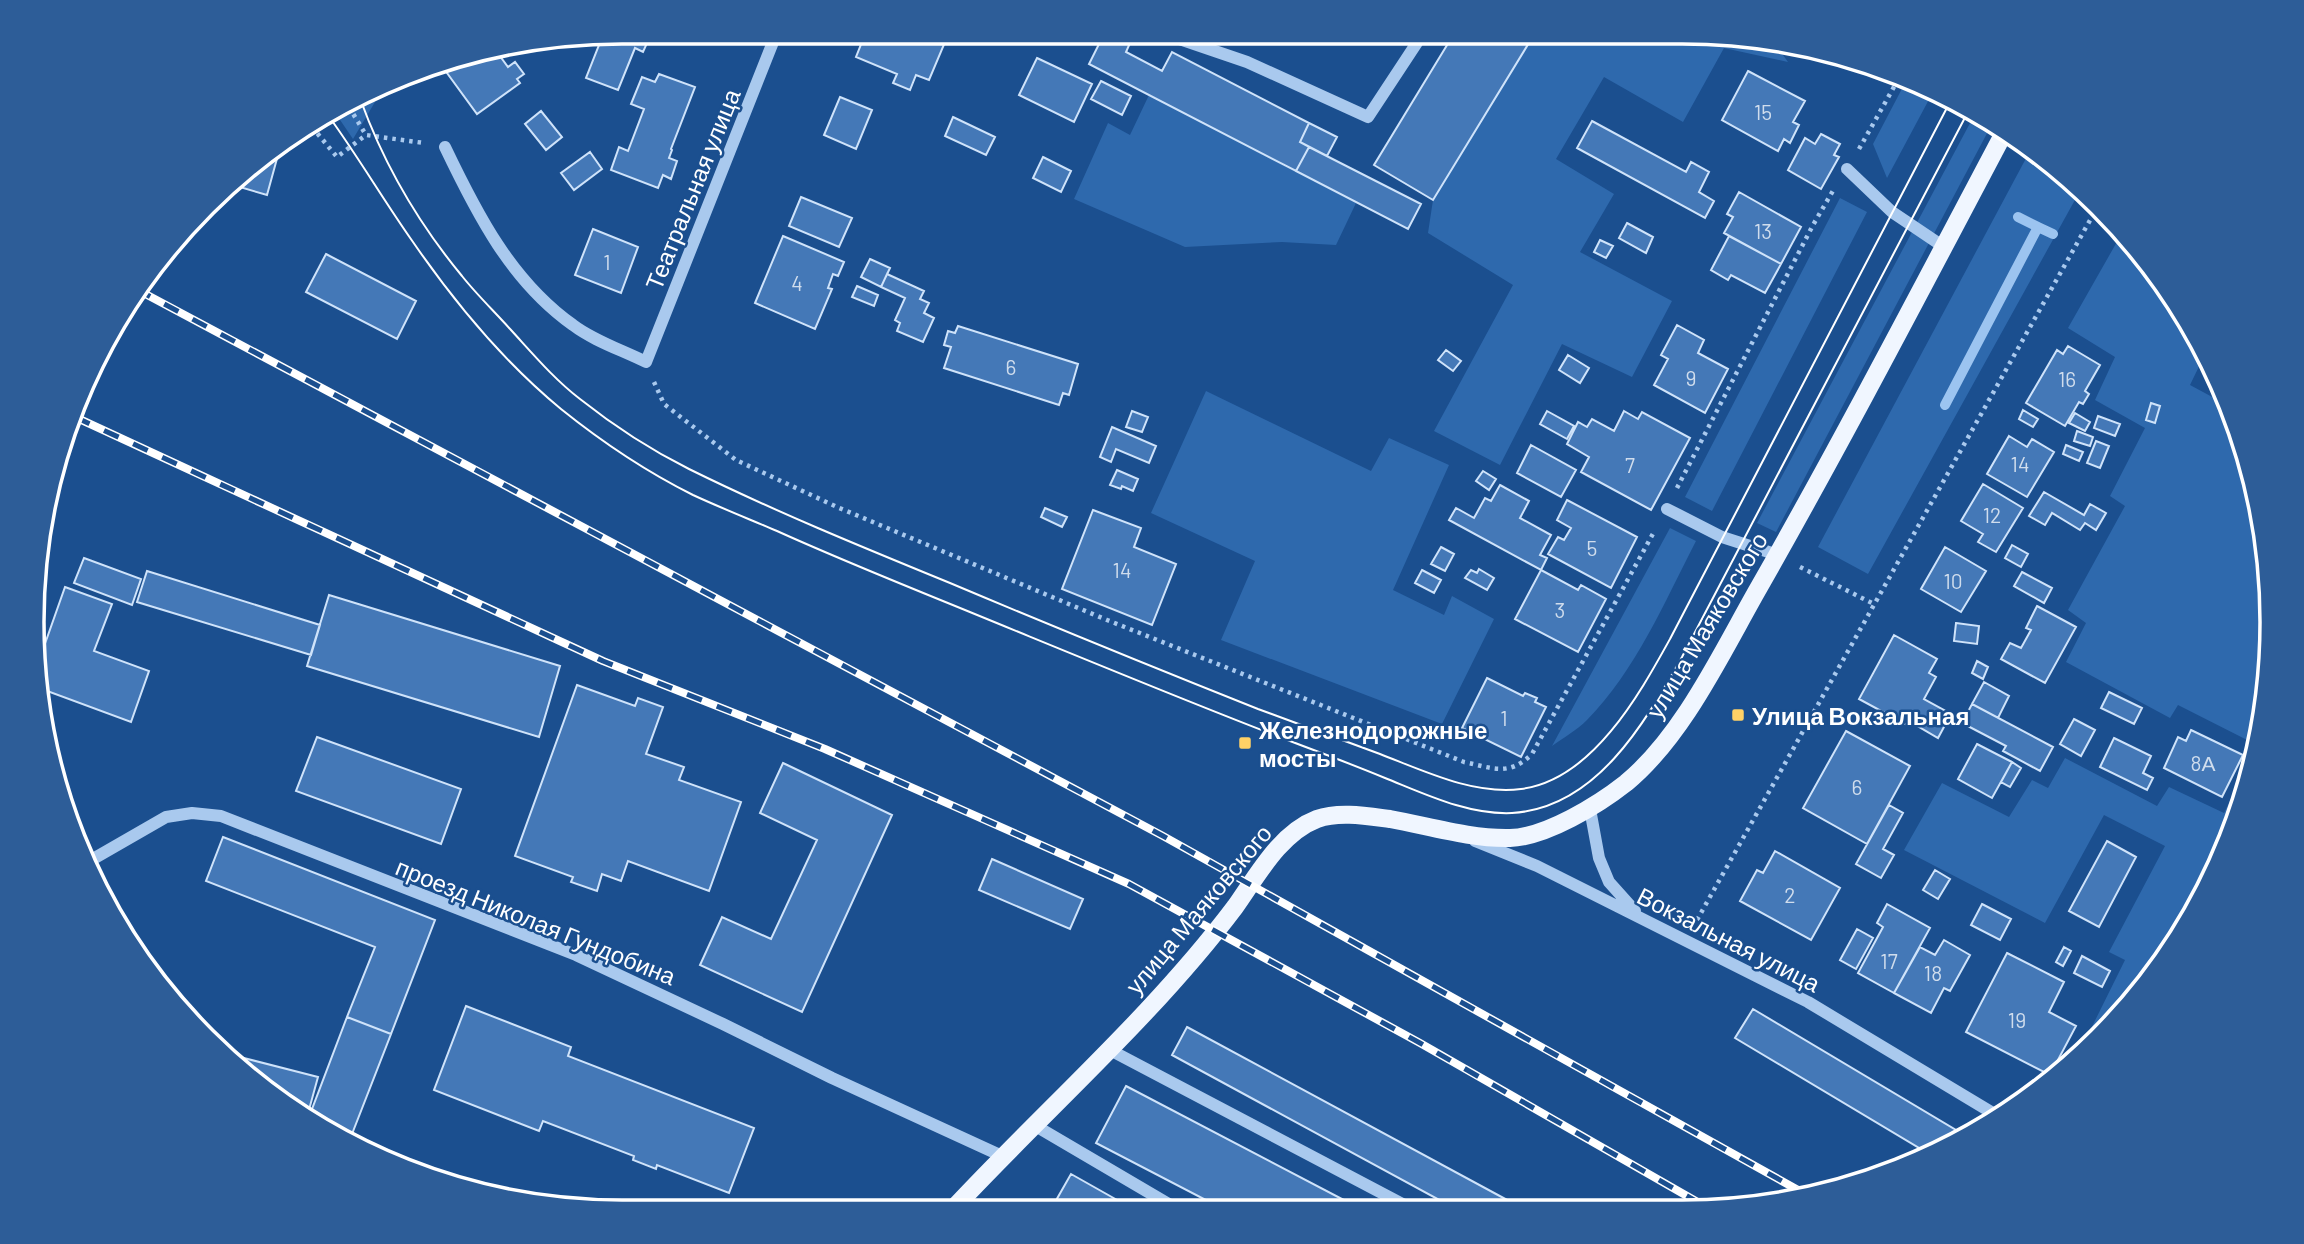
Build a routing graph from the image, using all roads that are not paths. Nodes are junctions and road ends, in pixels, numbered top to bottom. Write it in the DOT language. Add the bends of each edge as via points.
graph roads {
  1 [pos="773,44"];
  2 [pos="1194,44"];
  3 [pos="1416,44"];
  4 [pos="2001,139"];
  5 [pos="445,147"];
  6 [pos="1847,169"];
  7 [pos="1944,247"];
  8 [pos="1667,509"];
  9 [pos="1778,555"];
  10 [pos="1590,809"];
  11 [pos="1425,825"];
  12 [pos="94,858"];
  13 [pos="1640,916"];
  14 [pos="1110,1050"];
  15 [pos="1990,1111"];
  16 [pos="1034,1125"];
  17 [pos="1003,1156"];
  18 [pos="961,1200"];
  19 [pos="1162,1200"];
  20 [pos="1395,1200"];
  1 -- 5 [label="street, Театральная улица" via="646,362 574,327 539,297 502,253"];
  2 -- 3 [label="street" via="1247,62 1368,117"];
  4 -- 7 [label="main road, улица Маяковского"];
  6 -- 7 [label="street" via="1892,212"];
  7 -- 9 [label="main road, улица Маяковского"];
  8 -- 9 [label="street" via="1722,537"];
  9 -- 10 [label="main road, улица Маяковского" via="1695,699 1666,740 1628,781"];
  10 -- 11 [label="main road, улица Маяковского" via="1553,827 1514,838 1475,836"];
  10 -- 13 [label="street" via="1599,859 1609,882"];
  11 -- 13 [label="street, Вокзальная улица" via="1499,849"];
  11 -- 14 [label="main road, улица Маяковского" via="1337,815 1310,822 1295,832 1220,926"];
  12 -- 17 [label="street, проезд Николая Гундобина" via="166,817 192,813 221,816 576,955"];
  13 -- 15 [label="street, Вокзальная улица" via="1808,1002"];
  14 -- 16 [label="main road, улица Маяковского"];
  14 -- 20 [label="street"];
  16 -- 17 [label="main road, улица Маяковского"];
  16 -- 19 [label="street"];
  17 -- 18 [label="main road, улица Маяковского"];
}
